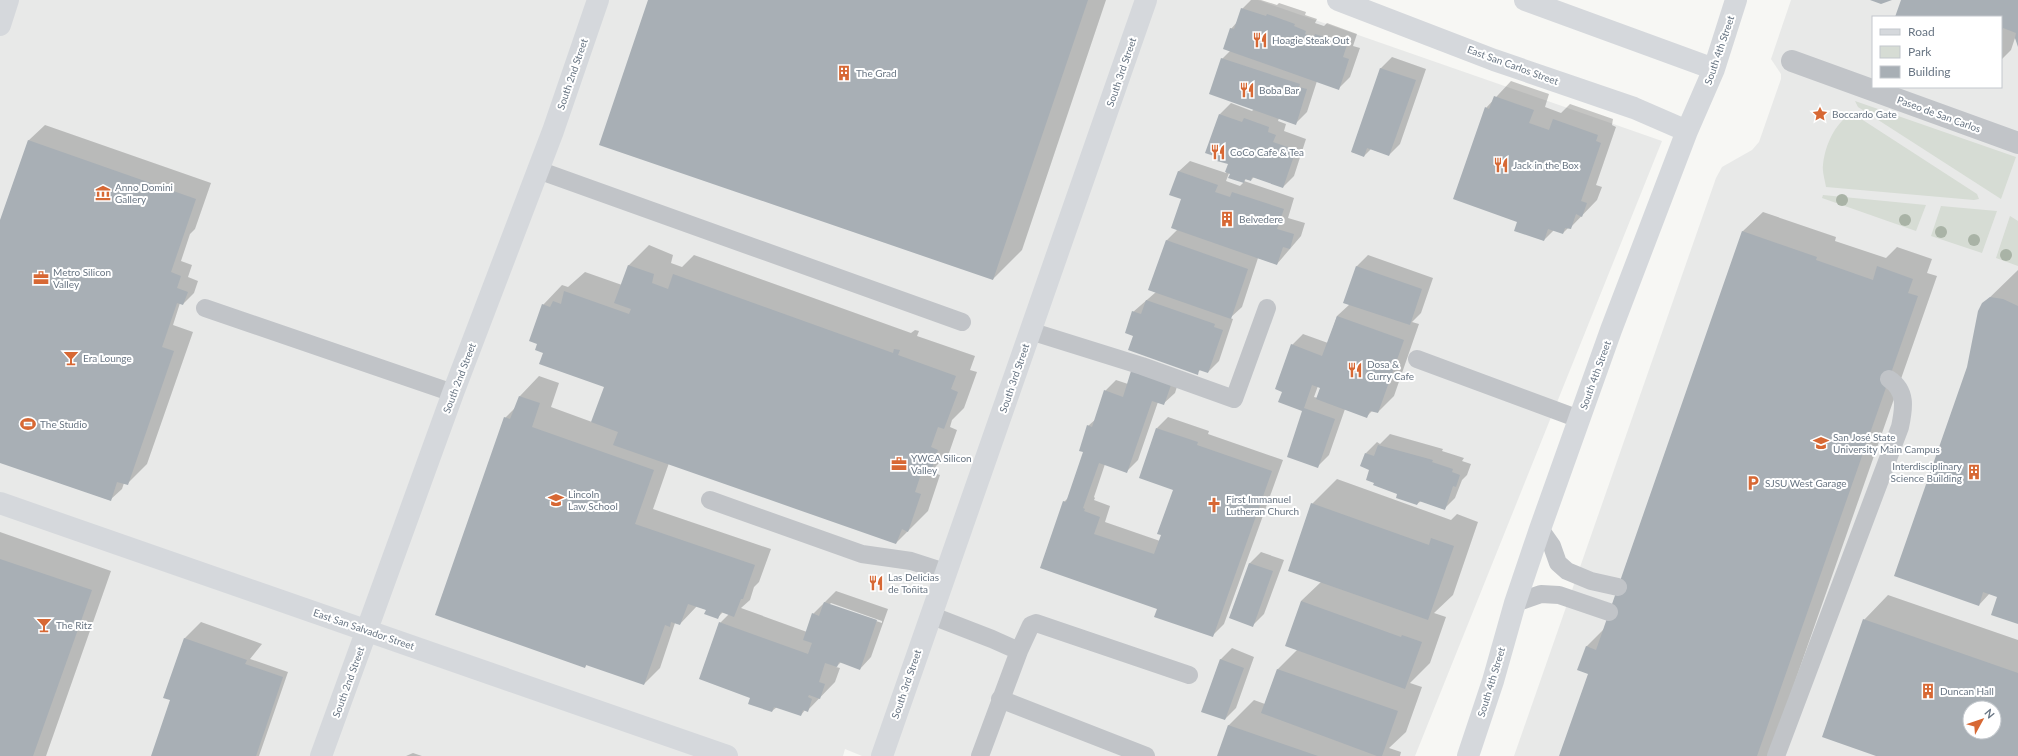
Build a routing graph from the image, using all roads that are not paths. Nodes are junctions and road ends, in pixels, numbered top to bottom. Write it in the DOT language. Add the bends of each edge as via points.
graph roads {
  1 [pos="8,0"];
  2 [pos="598,0"];
  3 [pos="1146,0"];
  4 [pos="1338,0"];
  5 [pos="1524,0"];
  6 [pos="1736,0"];
  7 [pos="0,25"];
  8 [pos="1792,61"];
  9 [pos="1714,68"];
  10 [pos="1687,131"];
  11 [pos="2018,142"];
  12 [pos="538,170"];
  13 [pos="205,308"];
  14 [pos="1267,308"];
  15 [pos="962,322"];
  16 [pos="1030,331"];
  17 [pos="1417,359"];
  18 [pos="1888,379"];
  19 [pos="453,393"];
  20 [pos="1579,419"];
  21 [pos="710,500"];
  22 [pos="0,503"];
  23 [pos="1540,529"];
  24 [pos="945,572"];
  25 [pos="1618,587"];
  26 [pos="1515,603"];
  27 [pos="1609,612"];
  28 [pos="930,615"];
  29 [pos="367,630"];
  30 [pos="1019,651"];
  31 [pos="1189,675"];
  32 [pos="1000,699"];
  33 [pos="322,756"];
  34 [pos="727,756"];
  35 [pos="882,756"];
  36 [pos="980,756"];
  37 [pos="1146,756"];
  38 [pos="1468,756"];
  39 [pos="1776,756"];
  1 -- 7 [label="street"];
  2 -- 12 [label="street, South 2nd Street"];
  3 -- 16 [label="street, South 3rd Street"];
  4 -- 10 [label="street, East San Carlos Street" via="1494,60 1634,108"];
  5 -- 9 [label="street"];
  6 -- 9 [label="street, South 4th Street"];
  8 -- 11 [label="street, Paseo de San Carlos"];
  9 -- 10 [label="street, South 4th Street"];
  10 -- 20 [label="street, South 4th Street"];
  12 -- 15 [label="lane"];
  12 -- 19 [label="street, South 2nd Street"];
  13 -- 19 [label="lane"];
  14 -- 16 [label="lane" via="1234,399 1142,366"];
  16 -- 24 [label="street, South 3rd Street"];
  17 -- 20 [label="lane"];
  18 -- 39 [label="lane" via="1896,384 1903,395 1904,409 1900,427"];
  19 -- 29 [label="street, South 2nd Street"];
  20 -- 23 [label="street, South 4th Street"];
  21 -- 24 [label="lane" via="862,554 911,561"];
  22 -- 29 [label="street, East San Salvador Street"];
  23 -- 25 [label="lane" via="1552,546 1558,564 1567,571 1591,581"];
  23 -- 26 [label="street, South 4th Street"];
  24 -- 28 [label="street, South 3rd Street"];
  26 -- 27 [label="lane" via="1541,594 1559,595"];
  26 -- 38 [label="street, South 4th Street"];
  28 -- 30 [label="lane"];
  28 -- 35 [label="street, South 3rd Street"];
  29 -- 33 [label="street, South 2nd Street"];
  29 -- 34 [label="street, East San Salvador Street"];
  30 -- 31 [label="lane" via="1031,625 1036,623"];
  30 -- 32 [label="lane"];
  32 -- 36 [label="lane"];
  32 -- 37 [label="lane"];
}
